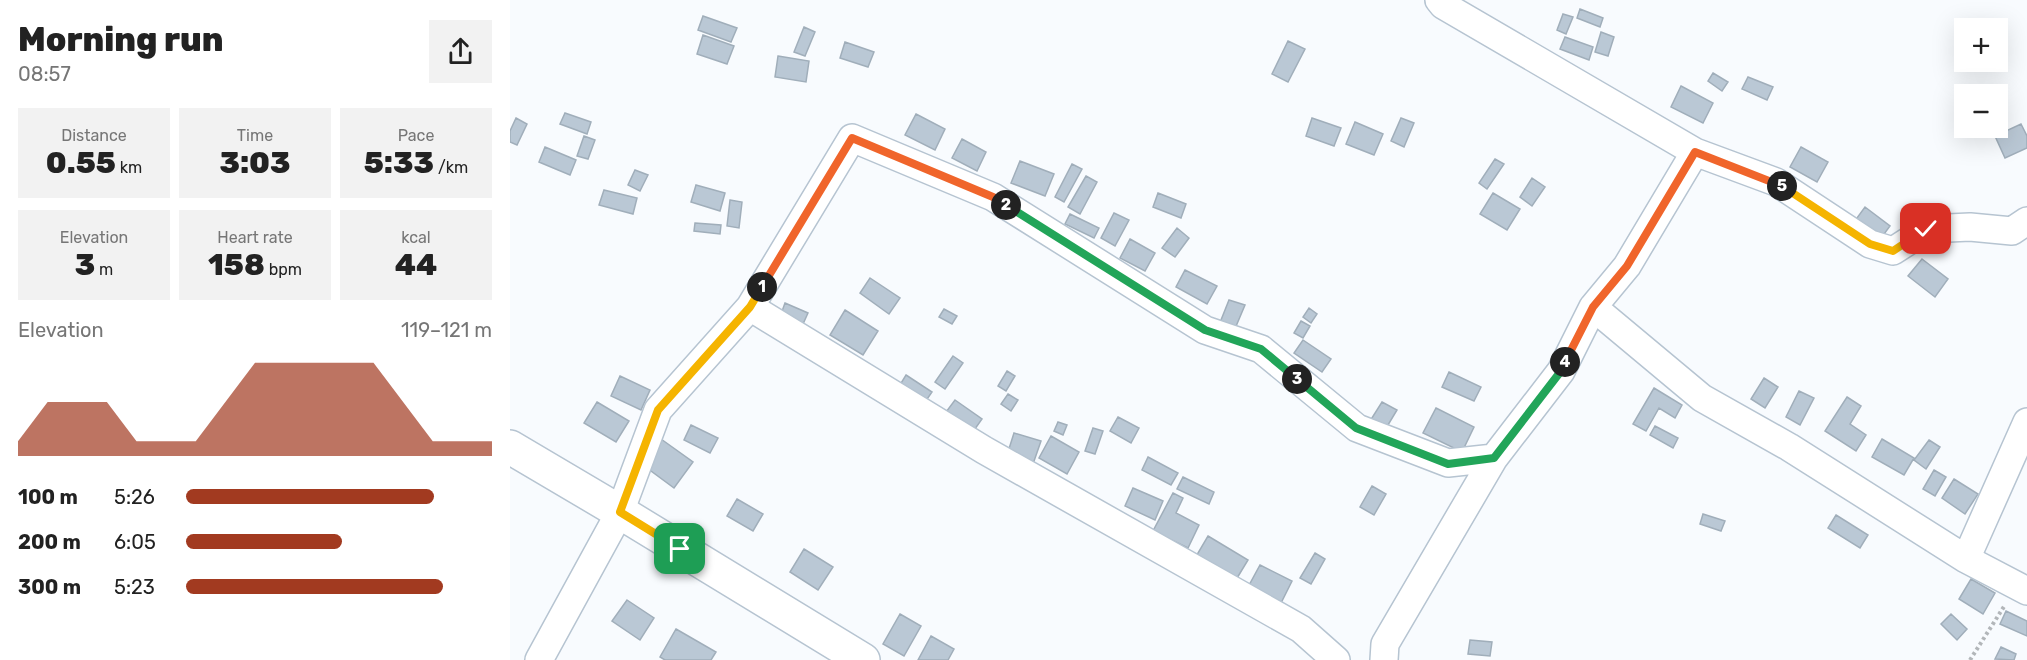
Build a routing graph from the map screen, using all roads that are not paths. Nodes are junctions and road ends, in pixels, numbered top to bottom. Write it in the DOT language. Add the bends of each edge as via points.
graph roads {
  1 [pos="1439,0"];
  2 [pos="1695,152"];
  3 [pos="2027,221"];
  4 [pos="750,307"];
  5 [pos="1593,307"];
  6 [pos="2027,422"];
  7 [pos="510,447"];
  8 [pos="1494,458"];
  9 [pos="620,512"];
  10 [pos="1966,559"];
  11 [pos="2022,589"];
  12 [pos="539,660"];
  13 [pos="862,660"];
  14 [pos="1336,660"];
  15 [pos="1384,660"];
  1 -- 2 [label="street"];
  2 -- 3 [label="street" via="1776,182 1870,244 1893,251 1926,229 1970,227 2012,231"];
  2 -- 5 [label="street" via="1627,266"];
  4 -- 8 [label="street" via="852,138 993,197 1205,330 1261,349 1356,428 1448,464"];
  4 -- 9 [label="street" via="658,410"];
  4 -- 14 [label="street" via="984,450 1301,629"];
  5 -- 8 [label="street" via="1561,371"];
  5 -- 10 [label="street" via="1702,398 1789,447"];
  6 -- 10 [label="street"];
  7 -- 9 [label="street"];
  8 -- 15 [label="street" via="1385,644"];
  9 -- 12 [label="street"];
  9 -- 13 [label="street"];
  10 -- 11 [label="street"];
}
